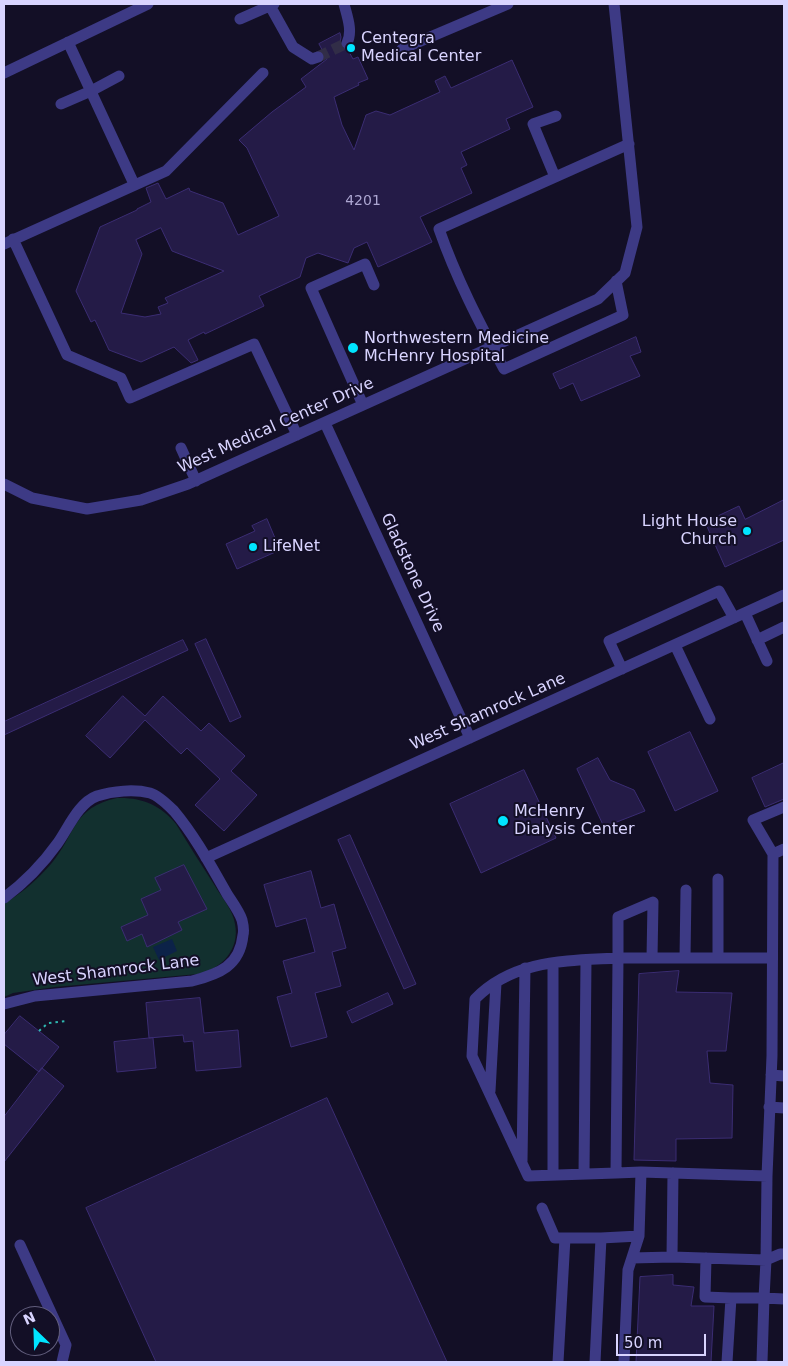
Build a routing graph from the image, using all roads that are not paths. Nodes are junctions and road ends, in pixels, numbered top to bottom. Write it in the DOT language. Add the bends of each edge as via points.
graph roads {
  1 [pos="148,4"];
  2 [pos="271,4"];
  3 [pos="344,4"];
  4 [pos="508,4"];
  5 [pos="614,4"];
  6 [pos="240,19"];
  7 [pos="68,42"];
  8 [pos="347,43"];
  9 [pos="402,49"];
  10 [pos="318,57"];
  11 [pos="4,73"];
  12 [pos="264,73"];
  13 [pos="119,76"];
  14 [pos="91,91"];
  15 [pos="61,104"];
  16 [pos="556,116"];
  17 [pos="629,144"];
  18 [pos="555,177"];
  19 [pos="134,184"];
  20 [pos="8,242"];
  21 [pos="616,281"];
  22 [pos="374,285"];
  23 [pos="492,347"];
  24 [pos="363,405"];
  25 [pos="325,422"];
  26 [pos="297,435"];
  27 [pos="181,448"];
  28 [pos="196,481"];
  29 [pos="4,484"];
  30 [pos="784,595"];
  31 [pos="745,613"];
  32 [pos="734,618"];
  33 [pos="784,628"];
  34 [pos="757,640"];
  35 [pos="675,645"];
  36 [pos="768,661"];
  37 [pos="622,669"];
  38 [pos="710,719"];
  39 [pos="470,738"];
  40 [pos="784,807"];
  41 [pos="784,849"];
  42 [pos="772,854"];
  43 [pos="206,858"];
  44 [pos="718,879"];
  45 [pos="686,890"];
  46 [pos="4,898"];
  47 [pos="618,958"];
  48 [pos="652,958"];
  49 [pos="684,958"];
  50 [pos="718,958"];
  51 [pos="772,958"];
  52 [pos="586,960"];
  53 [pos="553,963"];
  54 [pos="525,968"];
  55 [pos="496,983"];
  56 [pos="4,1004"];
  57 [pos="772,1026"];
  58 [pos="784,1026"];
  59 [pos="772,1056"];
  60 [pos="784,1056"];
  61 [pos="771,1075"];
  62 [pos="784,1076"];
  63 [pos="490,1094"];
  64 [pos="770,1107"];
  65 [pos="784,1108"];
  66 [pos="522,1164"];
  67 [pos="641,1172"];
  68 [pos="616,1173"];
  69 [pos="673,1173"];
  70 [pos="584,1174"];
  71 [pos="553,1175"];
  72 [pos="767,1176"];
  73 [pos="542,1208"];
  74 [pos="639,1236"];
  75 [pos="565,1238"];
  76 [pos="601,1238"];
  77 [pos="20,1245"];
  78 [pos="784,1254"];
  79 [pos="672,1257"];
  80 [pos="632,1258"];
  81 [pos="706,1258"];
  82 [pos="766,1260"];
  83 [pos="731,1298"];
  84 [pos="764,1298"];
  85 [pos="784,1299"];
  86 [pos="62,1362"];
  87 [pos="558,1362"];
  88 [pos="595,1362"];
  89 [pos="624,1362"];
  90 [pos="728,1362"];
  91 [pos="762,1362"];
  1 -- 7 [label="street"];
  2 -- 6 [label="street"];
  2 -- 10 [label="street" via="293,48 312,59"];
  3 -- 8 [label="street" via="350,28"];
  4 -- 9 [label="street"];
  5 -- 17 [label="street, West Medical Center Drive"];
  7 -- 11 [label="street"];
  7 -- 14 [label="street"];
  12 -- 19 [label="street" via="166,170"];
  13 -- 14 [label="street"];
  14 -- 15 [label="street"];
  14 -- 19 [label="street"];
  16 -- 18 [label="street" via="533,124"];
  17 -- 18 [label="street"];
  17 -- 21 [label="street, West Medical Center Drive" via="638,227 625,273"];
  18 -- 23 [label="street" via="439,229"];
  19 -- 20 [label="street"];
  20 -- 26 [label="street" via="67,355 121,378 130,398 254,344"];
  21 -- 23 [label="street, West Medical Center Drive" via="598,299"];
  21 -- 23 [label="street" via="623,315 504,369"];
  22 -- 24 [label="street" via="365,264 311,288"];
  23 -- 24 [label="street, West Medical Center Drive"];
  24 -- 25 [label="street, West Medical Center Drive"];
  25 -- 26 [label="street, West Medical Center Drive"];
  25 -- 39 [label="street, Gladstone Drive"];
  26 -- 28 [label="street, West Medical Center Drive"];
  27 -- 28 [label="street"];
  28 -- 29 [label="street, West Medical Center Drive" via="141,500 87,508 32,498"];
  30 -- 31 [label="street, West Shamrock Lane"];
  31 -- 32 [label="street, West Shamrock Lane"];
  31 -- 34 [label="street"];
  32 -- 35 [label="street, West Shamrock Lane"];
  32 -- 37 [label="street" via="719,591 609,641"];
  33 -- 34 [label="street"];
  34 -- 36 [label="street"];
  35 -- 37 [label="street, West Shamrock Lane"];
  35 -- 38 [label="street"];
  37 -- 39 [label="street, West Shamrock Lane"];
  39 -- 43 [label="street, West Shamrock Lane"];
  40 -- 42 [label="street" via="752,820"];
  41 -- 42 [label="street"];
  42 -- 51 [label="street"];
  43 -- 46 [label="street, West Shamrock Lane" via="170,806 151,793 118,790 95,797 75,814 38,867"];
  43 -- 56 [label="street, West Shamrock Lane" via="242,919 241,947 236,959 225,969 192,982 35,996"];
  44 -- 50 [label="street"];
  45 -- 49 [label="street"];
  47 -- 48 [label="street"];
  47 -- 48 [label="street" via="618,917 653,902"];
  47 -- 52 [label="street"];
  47 -- 68 [label="street"];
  48 -- 49 [label="street"];
  49 -- 50 [label="street"];
  50 -- 51 [label="street"];
  51 -- 57 [label="street"];
  52 -- 53 [label="street"];
  52 -- 70 [label="street"];
  53 -- 54 [label="street"];
  53 -- 71 [label="street"];
  54 -- 55 [label="street"];
  54 -- 66 [label="street"];
  55 -- 63 [label="street"];
  55 -- 63 [label="street" via="475,998 472,1056"];
  57 -- 58 [label="street"];
  57 -- 59 [label="street"];
  59 -- 60 [label="street"];
  59 -- 61 [label="street"];
  61 -- 62 [label="street"];
  61 -- 64 [label="street"];
  63 -- 66 [label="street"];
  64 -- 65 [label="street"];
  64 -- 72 [label="street"];
  66 -- 71 [label="street" via="528,1176"];
  67 -- 68 [label="street"];
  67 -- 69 [label="street"];
  67 -- 74 [label="street"];
  68 -- 70 [label="street"];
  69 -- 72 [label="street"];
  69 -- 79 [label="street"];
  70 -- 71 [label="street"];
  72 -- 82 [label="street"];
  73 -- 75 [label="street" via="555,1238"];
  74 -- 76 [label="street"];
  74 -- 80 [label="street"];
  75 -- 76 [label="street"];
  75 -- 87 [label="street"];
  76 -- 88 [label="street"];
  77 -- 86 [label="street" via="66,1345"];
  78 -- 82 [label="street"];
  79 -- 80 [label="street"];
  79 -- 81 [label="street"];
  80 -- 89 [label="street" via="628,1270"];
  81 -- 82 [label="street"];
  81 -- 83 [label="street" via="704,1297"];
  82 -- 84 [label="street"];
  83 -- 84 [label="street"];
  83 -- 90 [label="street"];
  84 -- 85 [label="street"];
  84 -- 91 [label="street"];
}
